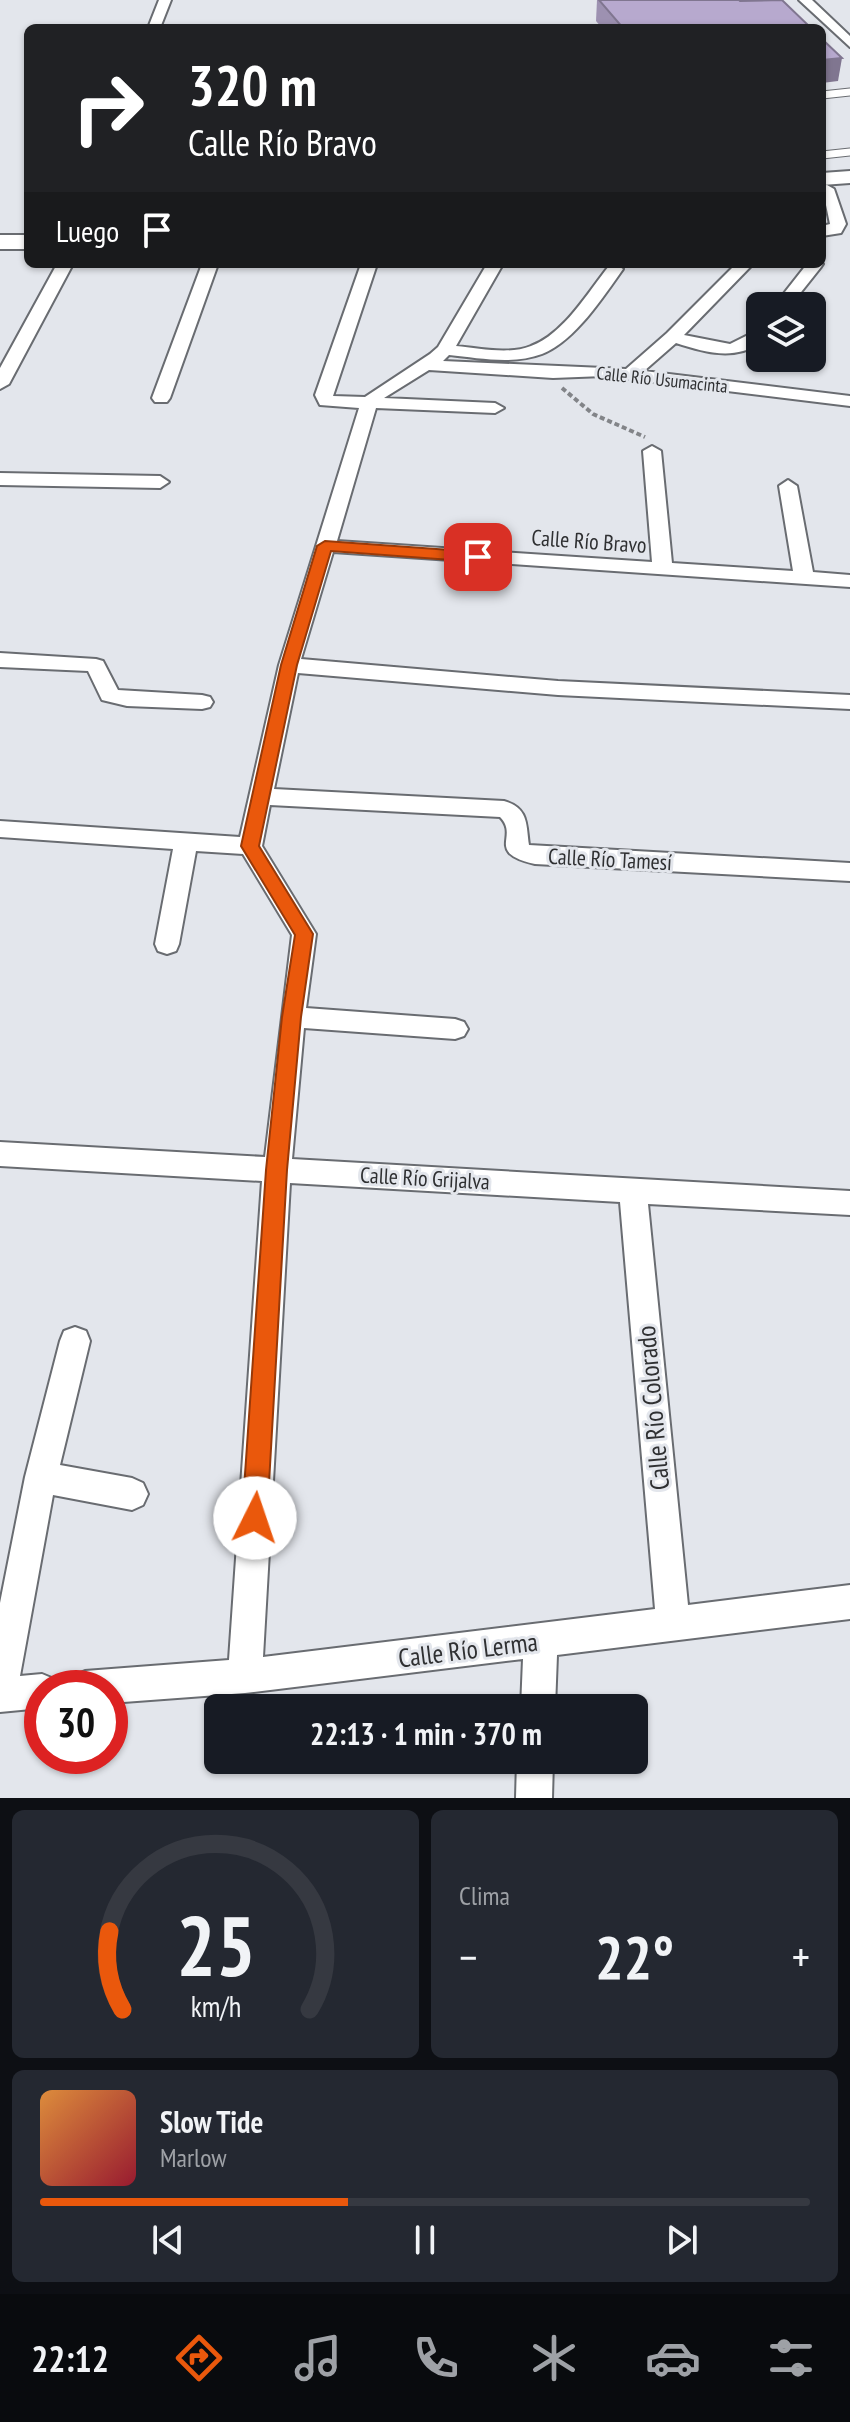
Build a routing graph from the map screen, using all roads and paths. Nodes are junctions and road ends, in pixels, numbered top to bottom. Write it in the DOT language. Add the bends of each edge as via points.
graph roads {
  1 [pos="165,0"];
  2 [pos="178,0"];
  3 [pos="805,0"];
  4 [pos="156,24"];
  5 [pos="170,24"];
  6 [pos="850,42"];
  7 [pos="850,92"];
  8 [pos="826,95"];
  9 [pos="850,152"];
  10 [pos="826,155"];
  11 [pos="850,177"];
  12 [pos="826,185"];
  13 [pos="826,186"];
  14 [pos="850,187"];
  15 [pos="826,191"];
  16 [pos="826,231"];
  17 [pos="0,242"];
  18 [pos="24,242"];
  19 [pos="0,258"];
  20 [pos="24,258"];
  21 [pos="63,268"];
  22 [pos="209,268"];
  23 [pos="368,268"];
  24 [pos="492,268"];
  25 [pos="741,268"];
  26 [pos="812,268"];
  27 [pos="615,269"];
  28 [pos="793,292"];
  29 [pos="673,337"];
  30 [pos="746,345"];
  31 [pos="436,358"];
  32 [pos="553,373"];
  33 [pos="630,374"];
  34 [pos="0,384"];
  35 [pos="161,398"];
  36 [pos="850,401"];
  37 [pos="369,403"];
  38 [pos="495,408"];
  39 [pos="652,451"];
  40 [pos="0,479"];
  41 [pos="160,482"];
  42 [pos="788,486"];
  43 [pos="325,546"];
  44 [pos="663,570"];
  45 [pos="804,577"];
  46 [pos="850,581"];
  47 [pos="0,660"];
  48 [pos="289,665"];
  49 [pos="202,702"];
  50 [pos="850,702"];
  51 [pos="261,796"];
  52 [pos="0,829"];
  53 [pos="186,842"];
  54 [pos="250,846"];
  55 [pos="850,872"];
  56 [pos="167,944"];
  57 [pos="292,1017"];
  58 [pos="455,1029"];
  59 [pos="0,1154"];
  60 [pos="277,1170"];
  61 [pos="633,1190"];
  62 [pos="850,1203"];
  63 [pos="75,1341"];
  64 [pos="41,1477"];
  65 [pos="132,1494"];
  66 [pos="850,1602"];
  67 [pos="673,1625"];
  68 [pos="540,1642"];
  69 [pos="245,1676"];
  70 [pos="128,1685"];
  71 [pos="24,1691"];
  72 [pos="0,1692"];
  73 [pos="538,1694"];
  74 [pos="535,1774"];
  75 [pos="534,1798"];
  1 -- 4 [label="street"];
  2 -- 5 [label="street"];
  3 -- 6 [label="street"];
  7 -- 8 [label="lane"];
  9 -- 10 [label="lane"];
  11 -- 12 [label="main road"];
  13 -- 14 [label="main road"];
  15 -- 16 [label="street" via="838,224 836,230"];
  17 -- 18 [label="main road"];
  19 -- 20 [label="main road"];
  21 -- 34 [label="street"];
  22 -- 35 [label="street"];
  23 -- 37 [label="street" via="324,395 326,401"];
  24 -- 31 [label="street"];
  25 -- 29 [label="street"];
  26 -- 28 [label="street"];
  27 -- 31 [label="street" via="554,340 537,350"];
  29 -- 30 [label="street" via="707,348"];
  29 -- 33 [label="street"];
  31 -- 32 [label="street, Calle Río Usumacinta"];
  31 -- 37 [label="street"];
  32 -- 33 [label="street, Calle Río Usumacinta"];
  32 -- 39 [label="path" via="566,394 593,414 643,435"];
  33 -- 36 [label="street, Calle Río Usumacinta"];
  37 -- 38 [label="street"];
  37 -- 43 [label="street"];
  39 -- 44 [label="street"];
  40 -- 41 [label="street"];
  42 -- 45 [label="street"];
  43 -- 44 [label="street, Calle Río Bravo"];
  43 -- 48 [label="street"];
  44 -- 45 [label="street, Calle Río Bravo"];
  45 -- 46 [label="street, Calle Río Bravo"];
  47 -- 49 [label="street" via="82,663 96,666 110,695"];
  48 -- 50 [label="street" via="558,688"];
  48 -- 51 [label="street"];
  51 -- 54 [label="street"];
  51 -- 55 [label="street, Calle Río Tamesí" via="504,809 517,820 516,846 535,855"];
  52 -- 53 [label="street"];
  53 -- 54 [label="street"];
  53 -- 56 [label="street"];
  54 -- 57 [label="street" via="304,934"];
  57 -- 58 [label="street"];
  57 -- 60 [label="street"];
  59 -- 60 [label="street, Calle Río Grijalva"];
  60 -- 61 [label="street, Calle Río Grijalva"];
  60 -- 69 [label="street"];
  61 -- 62 [label="street, Calle Río Grijalva"];
  61 -- 67 [label="street, Calle Río Colorado"];
  63 -- 64 [label="street"];
  64 -- 65 [label="street"];
  64 -- 72 [label="street"];
  66 -- 67 [label="street, Calle Río Lerma"];
  67 -- 68 [label="street, Calle Río Lerma"];
  68 -- 69 [label="street, Calle Río Lerma"];
  68 -- 73 [label="street"];
  69 -- 70 [label="street, Calle Río Lerma"];
  71 -- 72 [label="street"];
  74 -- 75 [label="street"];
}
